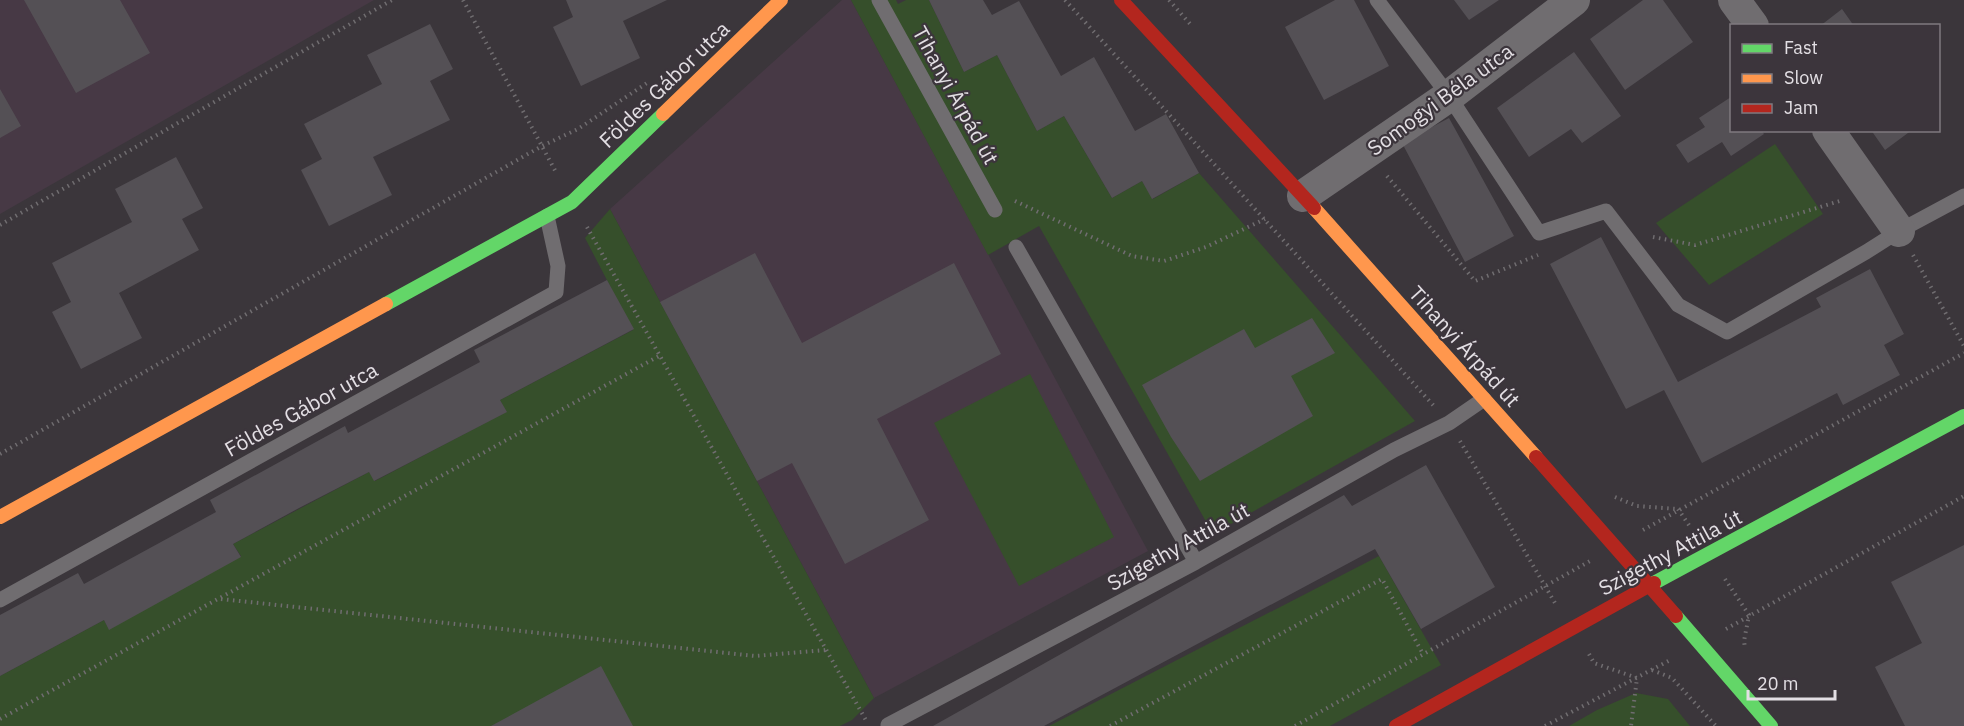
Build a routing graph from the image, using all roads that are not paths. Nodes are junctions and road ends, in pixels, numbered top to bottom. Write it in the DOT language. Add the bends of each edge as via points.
graph roads {
  1 [pos="781,0"];
  2 [pos="879,0"];
  3 [pos="1121,0"];
  4 [pos="1377,0"];
  5 [pos="1575,0"];
  6 [pos="1734,0"];
  7 [pos="1752,24"];
  8 [pos="1449,96"];
  9 [pos="1829,132"];
  10 [pos="1303,196"];
  11 [pos="1964,196"];
  12 [pos="995,210"];
  13 [pos="547,216"];
  14 [pos="1899,231"];
  15 [pos="1016,247"];
  16 [pos="1484,399"];
  17 [pos="1964,416"];
  18 [pos="0,517"];
  19 [pos="1196,562"];
  20 [pos="1650,587"];
  21 [pos="0,600"];
  22 [pos="888,725"];
  23 [pos="1396,726"];
  24 [pos="1771,726"];
  1 -- 13 [label="street, Földes Gábor utca" via="572,202"];
  2 -- 12 [label="lane, Tihanyi Árpád út"];
  3 -- 10 [label="street, Tihanyi Árpád út"];
  4 -- 8 [label="lane"];
  5 -- 8 [label="street, Somogyi Béla utca"];
  6 -- 7 [label="street"];
  8 -- 10 [label="street, Somogyi Béla utca"];
  8 -- 14 [label="lane" via="1539,233 1606,211 1678,305 1727,332"];
  9 -- 14 [label="street"];
  10 -- 16 [label="street, Tihanyi Árpád út"];
  11 -- 14 [label="lane"];
  13 -- 18 [label="street, Földes Gábor utca"];
  13 -- 21 [label="lane, Földes Gábor utca" via="558,266 556,292"];
  15 -- 19 [label="lane"];
  16 -- 19 [label="lane, Szigethy Attila út" via="1449,423"];
  16 -- 20 [label="street, Tihanyi Árpád út"];
  17 -- 20 [label="street, Szigethy Attila út"];
  19 -- 22 [label="lane, Szigethy Attila út"];
  20 -- 23 [label="street, Szigethy Attila út"];
  20 -- 24 [label="street, Tihanyi Árpád út"];
}
